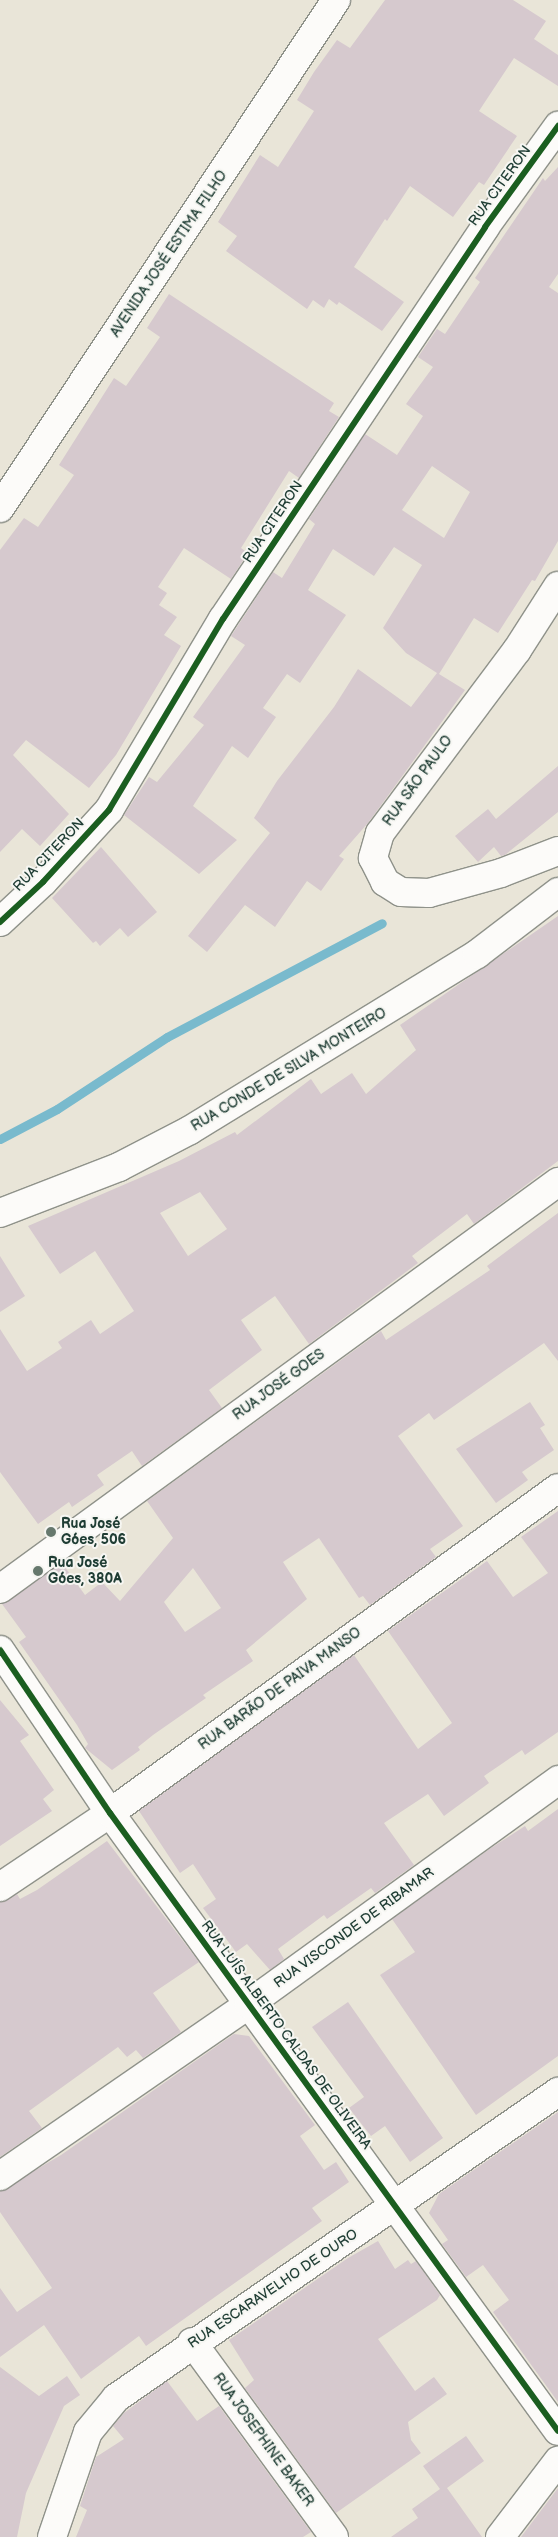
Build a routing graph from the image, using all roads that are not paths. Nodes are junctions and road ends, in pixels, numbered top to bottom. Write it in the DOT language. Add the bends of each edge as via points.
graph roads {
  1 [pos="336,0"];
  2 [pos="558,126"];
  3 [pos="0,508"];
  4 [pos="558,586"];
  5 [pos="558,851"];
  6 [pos="558,892"];
  7 [pos="0,922"];
  8 [pos="558,1182"];
  9 [pos="0,1212"];
  10 [pos="558,1488"];
  11 [pos="0,1589"];
  12 [pos="0,1650"];
  13 [pos="558,1780"];
  14 [pos="110,1813"];
  15 [pos="0,1887"];
  16 [pos="249,2004"];
  17 [pos="558,2092"];
  18 [pos="0,2176"];
  19 [pos="394,2208"];
  20 [pos="192,2342"];
  21 [pos="558,2431"];
  22 [pos="558,2460"];
  23 [pos="52,2537"];
  24 [pos="334,2537"];
  25 [pos="500,2537"];
  1 -- 3 [label="street, AVENIDA JOSÉ ESTIMA FILHO"];
  2 -- 7 [label="street, RUA CITERON" via="485,227 223,619 109,810 43,882"];
  4 -- 5 [label="street, RUA SÃO PAULO" via="517,650 380,833 373,858 385,882 401,892 429,893 501,873"];
  6 -- 9 [label="street, RUA CONDE DE SILVA MONTEIRO" via="477,954 190,1130 119,1167"];
  8 -- 11 [label="street, RUA JOSÉ GOES"];
  10 -- 14 [label="street, RUA BARÃO DE PAIVA MANSO"];
  12 -- 14 [label="street, RUA LUÍS ALBERTO CALDAS DE OLIVEIRA"];
  13 -- 16 [label="street, RUA VISCONDE DE RIBAMAR"];
  14 -- 15 [label="street, RUA BARÃO DE PAIVA MANSO"];
  14 -- 16 [label="street, RUA LUÍS ALBERTO CALDAS DE OLIVEIRA"];
  16 -- 18 [label="street, RUA VISCONDE DE RIBAMAR"];
  16 -- 19 [label="street, RUA LUÍS ALBERTO CALDAS DE OLIVEIRA"];
  17 -- 19 [label="street, RUA ESCARAVELHO DE OURO"];
  19 -- 20 [label="street, RUA ESCARAVELHO DE OURO"];
  19 -- 21 [label="street, RUA LUÍS ALBERTO CALDAS DE OLIVEIRA"];
  20 -- 23 [label="street, RUA ESCARAVELHO DE OURO" via="116,2398 88,2432"];
  20 -- 24 [label="street, RUA JOSEPHINE BAKER"];
  22 -- 25 [label="street"];
}
